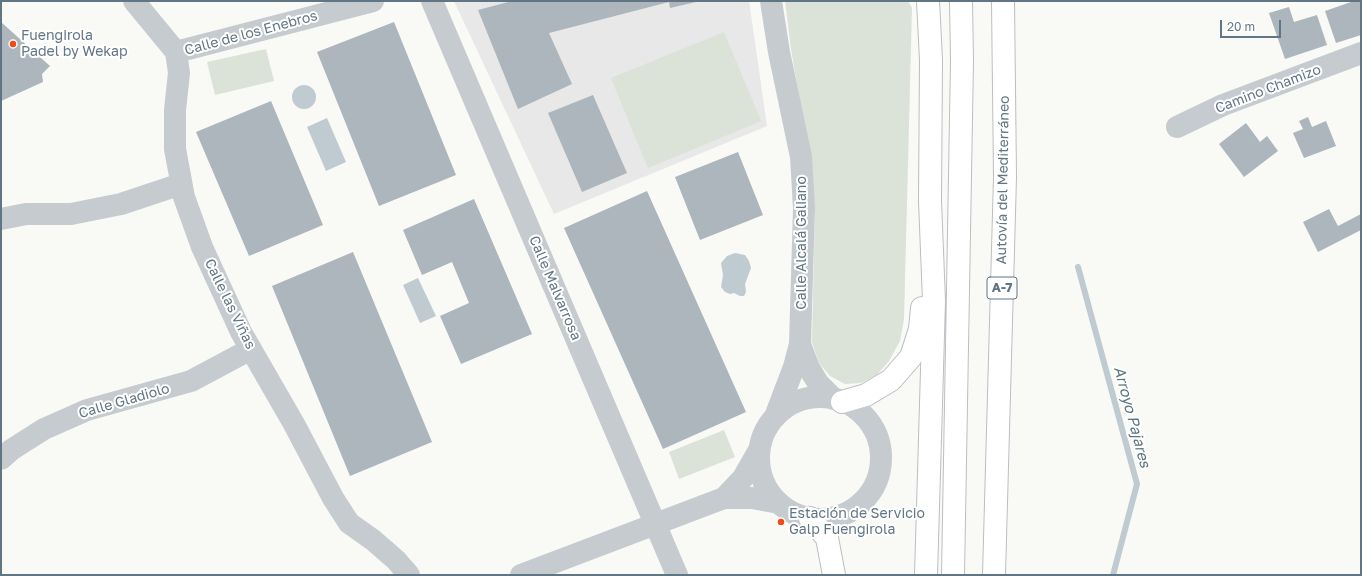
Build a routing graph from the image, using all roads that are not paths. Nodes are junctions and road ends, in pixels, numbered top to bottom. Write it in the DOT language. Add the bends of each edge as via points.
graph roads {
  1 [pos="134,1"];
  2 [pos="373,1"];
  3 [pos="432,1"];
  4 [pos="771,1"];
  5 [pos="928,1"];
  6 [pos="961,1"];
  7 [pos="1003,1"];
  8 [pos="1361,53"];
  9 [pos="178,63"];
  10 [pos="1177,127"];
  11 [pos="181,184"];
  12 [pos="930,201"];
  13 [pos="1,219"];
  14 [pos="800,344"];
  15 [pos="252,349"];
  16 [pos="838,400"];
  17 [pos="775,417"];
  18 [pos="760,450"];
  19 [pos="1,459"];
  20 [pos="724,498"];
  21 [pos="779,503"];
  22 [pos="810,518"];
  23 [pos="655,523"];
  24 [pos="409,575"];
  25 [pos="521,575"];
  26 [pos="677,575"];
  27 [pos="834,575"];
  28 [pos="926,575"];
  29 [pos="953,575"];
  30 [pos="994,575"];
  1 -- 9 [label="street"];
  2 -- 9 [label="street, Calle de los Enebros"];
  3 -- 23 [label="street, Calle Malvarrosa"];
  4 -- 14 [label="street, Calle Alcalá Galiano" via="801,157 804,208"];
  5 -- 12 [label="highway" via="931,60"];
  6 -- 29 [label="highway"];
  7 -- 30 [label="highway, Autovía del Mediterráneo / A-7" via="1005,177"];
  8 -- 10 [label="street, Camino Chamizo" via="1223,105"];
  9 -- 11 [label="street, Calle las Viñas" via="175,149"];
  11 -- 13 [label="street" via="121,204 70,214 26,214"];
  11 -- 15 [label="street, Calle las Viñas" via="202,247 241,332"];
  12 -- 16 [label="highway" via="920,329 911,357 891,380 866,395"];
  12 -- 28 [label="highway" via="934,301"];
  14 -- 16 [label="street, Calle Alcalá Galiano" via="815,378"];
  14 -- 17 [label="street, Calle Alcalá Galiano"];
  15 -- 19 [label="street, Calle Gladiolo" via="191,381 79,413 44,429"];
  15 -- 24 [label="street, Calle las Viñas" via="349,523 373,540"];
  16 -- 17 [label="street" via="802,400 787,407"];
  16 -- 22 [label="street" via="854,407 872,426 880,448 878,478 866,498 852,510 833,518"];
  17 -- 18 [label="street" via="764,433"];
  18 -- 20 [label="street" via="744,478"];
  18 -- 21 [label="street" via="759,465 763,479 769,492"];
  20 -- 21 [label="street" via="752,498"];
  20 -- 23 [label="street"];
  21 -- 22 [label="street" via="789,511"];
  22 -- 27 [label="highway" via="827,538"];
  23 -- 25 [label="street"];
  23 -- 26 [label="street, Calle Malvarrosa"];
}
